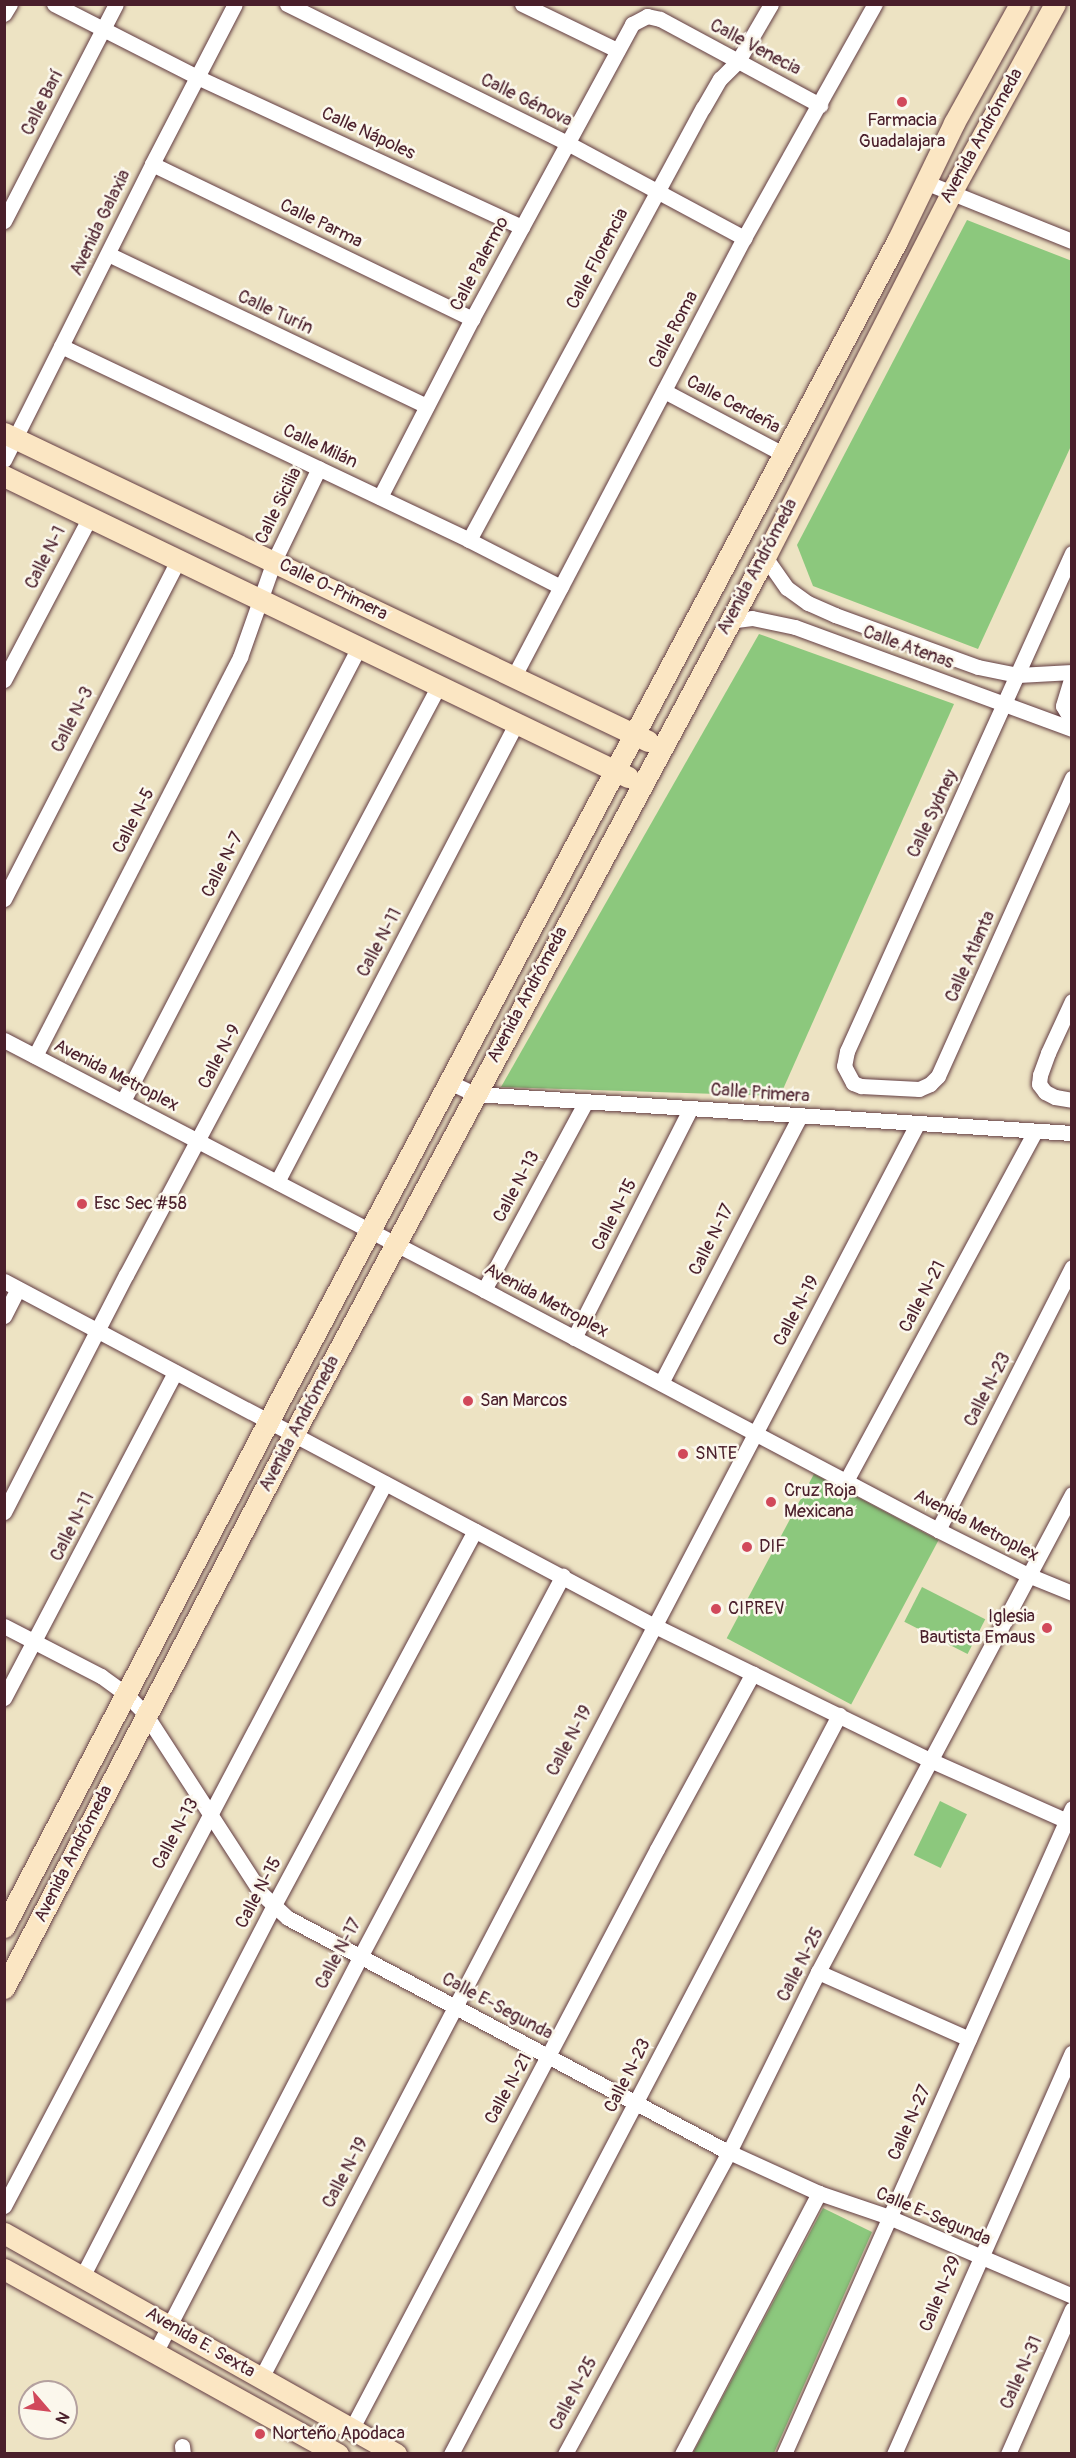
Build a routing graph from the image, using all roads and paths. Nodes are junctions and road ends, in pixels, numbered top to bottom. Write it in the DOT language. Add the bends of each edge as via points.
graph roads {
  1 [pos="10,4"];
  2 [pos="54,4"];
  3 [pos="116,4"];
  4 [pos="235,4"];
  5 [pos="287,4"];
  6 [pos="522,4"];
  7 [pos="668,4"];
  8 [pos="771,4"];
  9 [pos="875,4"];
  10 [pos="1020,4"];
  11 [pos="1055,4"];
  12 [pos="4,14"];
  13 [pos="660,19"];
  14 [pos="103,29"];
  15 [pos="617,50"];
  16 [pos="738,61"];
  17 [pos="197,77"];
  18 [pos="820,105"];
  19 [pos="569,144"];
  20 [pos="152,164"];
  21 [pos="925,182"];
  22 [pos="657,191"];
  23 [pos="951,193"];
  24 [pos="4,220"];
  25 [pos="522,227"];
  26 [pos="744,238"];
  27 [pos="1071,241"];
  28 [pos="108,254"];
  29 [pos="472,319"];
  30 [pos="61,346"];
  31 [pos="664,391"];
  32 [pos="427,406"];
  33 [pos="10,435"];
  34 [pos="783,454"];
  35 [pos="4,460"];
  36 [pos="319,468"];
  37 [pos="4,476"];
  38 [pos="380,497"];
  39 [pos="90,517"];
  40 [pos="469,540"];
  41 [pos="1071,553"];
  42 [pos="765,557"];
  43 [pos="178,560"];
  44 [pos="274,561"];
  45 [pos="561,586"];
  46 [pos="261,601"];
  47 [pos="728,621"];
  48 [pos="359,647"];
  49 [pos="931,650"];
  50 [pos="922,674"];
  51 [pos="1071,674"];
  52 [pos="1018,675"];
  53 [pos="514,676"];
  54 [pos="4,680"];
  55 [pos="439,685"];
  56 [pos="1005,704"];
  57 [pos="1071,721"];
  58 [pos="517,722"];
  59 [pos="1071,729"];
  60 [pos="634,735"];
  61 [pos="661,747"];
  62 [pos="615,770"];
  63 [pos="1071,778"];
  64 [pos="642,783"];
  65 [pos="4,899"];
  66 [pos="1071,1001"];
  67 [pos="4,1040"];
  68 [pos="35,1056"];
  69 [pos="449,1082"];
  70 [pos="861,1086"];
  71 [pos="475,1095"];
  72 [pos="1071,1100"];
  73 [pos="123,1101"];
  74 [pos="585,1103"];
  75 [pos="690,1109"];
  76 [pos="800,1116"];
  77 [pos="917,1125"];
  78 [pos="1035,1131"];
  79 [pos="1071,1133"];
  80 [pos="198,1140"];
  81 [pos="277,1182"];
  82 [pos="371,1231"];
  83 [pos="396,1244"];
  84 [pos="1071,1267"];
  85 [pos="11,1285"];
  86 [pos="484,1290"];
  87 [pos="4,1316"];
  88 [pos="98,1331"];
  89 [pos="574,1338"];
  90 [pos="175,1372"];
  91 [pos="661,1383"];
  92 [pos="268,1422"];
  93 [pos="754,1433"];
  94 [pos="293,1435"];
  95 [pos="846,1481"];
  96 [pos="385,1483"];
  97 [pos="1071,1494"];
  98 [pos="4,1512"];
  99 [pos="938,1530"];
  100 [pos="476,1531"];
  101 [pos="1028,1575"];
  102 [pos="563,1576"];
  103 [pos="1071,1593"];
  104 [pos="653,1624"];
  105 [pos="4,1626"];
  106 [pos="35,1642"];
  107 [pos="753,1673"];
  108 [pos="127,1695"];
  109 [pos="4,1698"];
  110 [pos="146,1715"];
  111 [pos="839,1715"];
  112 [pos="932,1761"];
  113 [pos="210,1812"];
  114 [pos="1070,1817"];
  115 [pos="273,1907"];
  116 [pos="4,1927"];
  117 [pos="360,1957"];
  118 [pos="818,1972"];
  119 [pos="4,1988"];
  120 [pos="455,2007"];
  121 [pos="969,2038"];
  122 [pos="1071,2053"];
  123 [pos="549,2056"];
  124 [pos="636,2103"];
  125 [pos="729,2152"];
  126 [pos="819,2193"];
  127 [pos="4,2206"];
  128 [pos="889,2217"];
  129 [pos="4,2233"];
  130 [pos="979,2256"];
  131 [pos="4,2269"];
  132 [pos="82,2277"];
  133 [pos="1071,2296"];
  134 [pos="1071,2309"];
  135 [pos="169,2325"];
  136 [pos="155,2353"];
  137 [pos="261,2378"];
  138 [pos="351,2428"];
  139 [pos="338,2454"];
  140 [pos="396,2454"];
  141 [pos="451,2454"];
  142 [pos="565,2454"];
  143 [pos="682,2454"];
  144 [pos="784,2454"];
  145 [pos="894,2454"];
  146 [pos="1008,2454"];
  1 -- 12 [label="street"];
  2 -- 14 [label="street, Calle Nápoles"];
  3 -- 14 [label="street, Calle Barí"];
  4 -- 17 [label="street, Avenida Galaxia"];
  5 -- 19 [label="street, Calle Génova"];
  6 -- 15 [label="street"];
  7 -- 13 [label="street"];
  8 -- 16 [label="street, Calle Florencia"];
  9 -- 18 [label="street, Calle Roma"];
  10 -- 21 [label="street, Avenida Andrómeda"];
  11 -- 23 [label="street, Avenida Andrómeda"];
  13 -- 15 [label="street" via="647,16 632,24"];
  13 -- 16 [label="street, Calle Venecia"];
  14 -- 17 [label="street, Calle Nápoles"];
  14 -- 24 [label="street, Calle Barí"];
  15 -- 19 [label="street, Calle Palermo"];
  16 -- 18 [label="street, Calle Venecia"];
  16 -- 22 [label="street, Calle Florencia" via="720,79"];
  17 -- 20 [label="street, Avenida Galaxia"];
  17 -- 25 [label="street, Calle Nápoles"];
  18 -- 26 [label="street, Calle Roma"];
  19 -- 22 [label="street, Calle Génova"];
  19 -- 25 [label="street, Calle Palermo"];
  20 -- 28 [label="street, Avenida Galaxia"];
  20 -- 29 [label="street, Calle Parma"];
  21 -- 23 [label="street"];
  21 -- 34 [label="street, Avenida Andrómeda"];
  22 -- 26 [label="street, Calle Génova"];
  22 -- 40 [label="street, Calle Florencia"];
  23 -- 27 [label="street"];
  23 -- 42 [label="street, Avenida Andrómeda"];
  25 -- 29 [label="street, Calle Palermo"];
  26 -- 31 [label="street, Calle Roma"];
  28 -- 30 [label="street, Avenida Galaxia"];
  28 -- 32 [label="street, Calle Turín"];
  29 -- 32 [label="street, Calle Palermo"];
  30 -- 33 [label="street, Avenida Galaxia"];
  30 -- 36 [label="street, Calle Milán"];
  31 -- 34 [label="street, Calle Cerdeña"];
  31 -- 45 [label="street, Calle Roma"];
  32 -- 38 [label="street, Calle Palermo"];
  33 -- 35 [label="street, Avenida Galaxia"];
  33 -- 44 [label="street, Calle O-Primera"];
  34 -- 60 [label="street, Avenida Andrómeda"];
  36 -- 38 [label="street, Calle Milán"];
  36 -- 44 [label="street, Calle Sicilia"];
  37 -- 39 [label="street"];
  38 -- 40 [label="street, Calle Milán"];
  39 -- 43 [label="street"];
  39 -- 54 [label="street, Calle N-1"];
  40 -- 45 [label="street, Calle Milán"];
  41 -- 52 [label="street, Calle Sydney"];
  42 -- 47 [label="street, Avenida Andrómeda"];
  42 -- 49 [label="street, Calle Atenas" via="787,588 808,603"];
  43 -- 46 [label="street"];
  43 -- 65 [label="street, Calle N-3"];
  44 -- 46 [label="street, Calle Sicilia"];
  44 -- 53 [label="street, Calle O-Primera"];
  45 -- 53 [label="street, Calle Roma"];
  46 -- 48 [label="street"];
  46 -- 68 [label="street, Calle N-5" via="240,657"];
  47 -- 50 [label="street, Calle Atenas" via="752,618 795,627"];
  47 -- 61 [label="street, Avenida Andrómeda"];
  48 -- 55 [label="street"];
  48 -- 73 [label="street, Calle N-7"];
  49 -- 50 [label="street"];
  49 -- 52 [label="street, Calle Atenas" via="978,667"];
  50 -- 56 [label="street, Calle Atenas"];
  51 -- 52 [label="street, Calle Atenas"];
  51 -- 57 [label="street, Calle Atenas" via="1063,706"];
  52 -- 56 [label="street, Calle Sydney"];
  53 -- 60 [label="street, Calle O-Primera"];
  55 -- 58 [label="street"];
  55 -- 80 [label="street, Calle N-9"];
  56 -- 59 [label="street, Calle Atenas"];
  56 -- 70 [label="street, Calle Sydney" via="847,1051 844,1066 848,1076"];
  58 -- 62 [label="street"];
  58 -- 81 [label="street, Calle N-11"];
  60 -- 61 [label="street, Calle O-Primera"];
  60 -- 62 [label="street, Avenida Andrómeda"];
  61 -- 64 [label="street, Avenida Andrómeda"];
  62 -- 64 [label="street"];
  62 -- 69 [label="street, Avenida Andrómeda"];
  63 -- 70 [label="street, Calle Atlanta" via="938,1076 919,1089"];
  64 -- 71 [label="street, Avenida Andrómeda"];
  66 -- 72 [label="street" via="1040,1075 1046,1092"];
  67 -- 68 [label="street, Avenida Metroplex"];
  68 -- 73 [label="street, Avenida Metroplex"];
  69 -- 71 [label="street, Calle Primera"];
  69 -- 82 [label="street, Avenida Andrómeda"];
  71 -- 74 [label="street, Calle Primera"];
  71 -- 83 [label="street, Avenida Andrómeda"];
  73 -- 80 [label="street, Avenida Metroplex"];
  74 -- 75 [label="street, Calle Primera"];
  74 -- 86 [label="street, Calle N-13"];
  75 -- 76 [label="street, Calle Primera"];
  75 -- 89 [label="street, Calle N-15"];
  76 -- 77 [label="street, Calle Primera"];
  76 -- 91 [label="street, Calle N-17"];
  77 -- 78 [label="street, Calle Primera"];
  77 -- 93 [label="street, Calle N-19"];
  78 -- 79 [label="street, Calle Primera"];
  78 -- 95 [label="street, Calle N-21"];
  80 -- 81 [label="street, Avenida Metroplex"];
  80 -- 88 [label="street, Calle N-9"];
  81 -- 82 [label="street, Avenida Metroplex"];
  82 -- 83 [label="street, Avenida Metroplex"];
  82 -- 92 [label="street, Avenida Andrómeda"];
  83 -- 86 [label="street, Avenida Metroplex"];
  83 -- 94 [label="street, Avenida Andrómeda"];
  84 -- 99 [label="street, Calle N-23"];
  85 -- 87 [label="street"];
  85 -- 88 [label="street"];
  86 -- 89 [label="street, Avenida Metroplex"];
  88 -- 90 [label="street"];
  88 -- 98 [label="street, Calle N-9"];
  89 -- 91 [label="street, Avenida Metroplex"];
  90 -- 92 [label="street"];
  90 -- 106 [label="street, Calle N-11"];
  91 -- 93 [label="street, Avenida Metroplex"];
  92 -- 94 [label="street"];
  92 -- 108 [label="street, Avenida Andrómeda"];
  93 -- 95 [label="street, Avenida Metroplex"];
  93 -- 104 [label="street, Calle N-19"];
  94 -- 96 [label="street"];
  94 -- 110 [label="street, Avenida Andrómeda"];
  95 -- 99 [label="street, Avenida Metroplex"];
  96 -- 100 [label="street"];
  96 -- 113 [label="street, Calle N-13"];
  97 -- 101 [label="street, Calle N-25"];
  99 -- 101 [label="street, Avenida Metroplex"];
  100 -- 102 [label="street"];
  100 -- 115 [label="street, Calle N-15"];
  101 -- 103 [label="street, Avenida Metroplex"];
  101 -- 112 [label="street, Calle N-25"];
  102 -- 104 [label="street"];
  102 -- 117 [label="street, Calle N-17"];
  104 -- 107 [label="street"];
  104 -- 120 [label="street, Calle N-19"];
  105 -- 106 [label="street, Calle E-Segunda"];
  106 -- 108 [label="street, Calle E-Segunda" via="101,1676"];
  106 -- 109 [label="street, Calle N-11"];
  107 -- 111 [label="street"];
  107 -- 123 [label="street, Calle N-21"];
  108 -- 110 [label="street, Calle E-Segunda"];
  108 -- 116 [label="street, Avenida Andrómeda"];
  110 -- 113 [label="street, Calle E-Segunda"];
  110 -- 119 [label="street, Avenida Andrómeda"];
  111 -- 112 [label="street"];
  111 -- 124 [label="street, Calle N-23"];
  112 -- 114 [label="street"];
  112 -- 118 [label="street, Calle N-25"];
  113 -- 115 [label="street, Calle E-Segunda"];
  113 -- 127 [label="street, Calle N-13"];
  114 -- 121 [label="street, Calle N-27"];
  115 -- 117 [label="street, Calle E-Segunda"];
  115 -- 132 [label="street, Calle N-15"];
  117 -- 120 [label="street, Calle E-Segunda"];
  117 -- 135 [label="street, Calle N-17"];
  118 -- 121 [label="street"];
  118 -- 125 [label="street, Calle N-25"];
  120 -- 123 [label="street, Calle E-Segunda"];
  120 -- 137 [label="street, Calle N-19"];
  121 -- 128 [label="street, Calle N-27"];
  122 -- 130 [label="street, Calle N-29"];
  123 -- 124 [label="street, Calle E-Segunda"];
  123 -- 138 [label="street, Calle N-21"];
  124 -- 125 [label="street, Calle E-Segunda"];
  124 -- 141 [label="street, Calle N-23"];
  125 -- 126 [label="street, Calle E-Segunda"];
  125 -- 142 [label="street, Calle N-25"];
  126 -- 128 [label="street, Calle E-Segunda"];
  126 -- 143 [label="street"];
  128 -- 130 [label="street, Calle E-Segunda"];
  128 -- 144 [label="street, Calle N-27"];
  129 -- 132 [label="street, Avenida E. Sexta"];
  130 -- 133 [label="street, Calle E-Segunda"];
  130 -- 145 [label="street, Calle N-29"];
  131 -- 136 [label="street, Avenida E. Sexta"];
  132 -- 135 [label="street, Avenida E. Sexta"];
  134 -- 146 [label="street, Calle N-31"];
  135 -- 136 [label="street, Calle N-17"];
  135 -- 137 [label="street, Avenida E. Sexta"];
  136 -- 139 [label="street, Avenida E. Sexta"];
  137 -- 138 [label="street, Avenida E. Sexta"];
  138 -- 140 [label="street, Avenida E. Sexta"];
}
